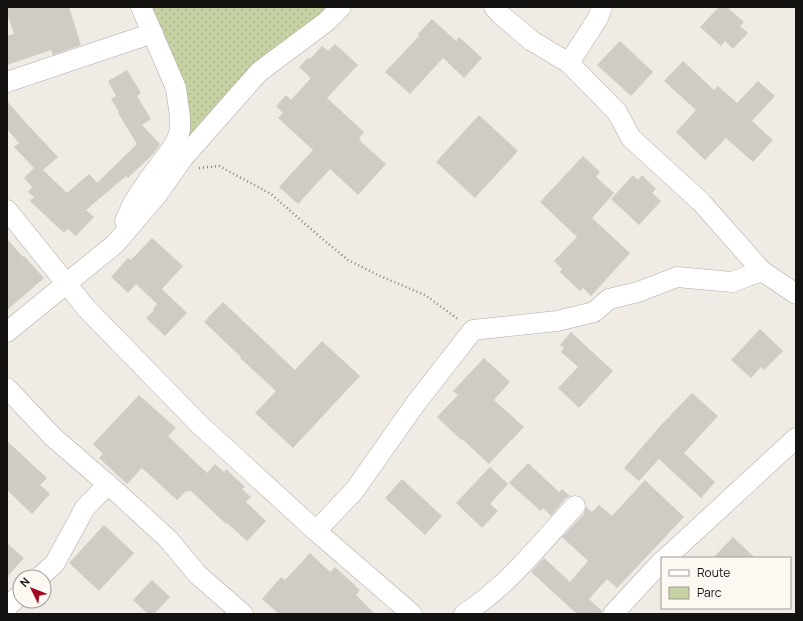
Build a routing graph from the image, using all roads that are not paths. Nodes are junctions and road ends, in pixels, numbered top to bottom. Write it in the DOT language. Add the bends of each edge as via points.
graph roads {
  1 [pos="141,7"];
  2 [pos="340,7"];
  3 [pos="494,7"];
  4 [pos="602,7"];
  5 [pos="153,33"];
  6 [pos="569,63"];
  7 [pos="7,82"];
  8 [pos="7,210"];
  9 [pos="115,244"];
  10 [pos="762,271"];
  11 [pos="66,283"];
  12 [pos="796,294"];
  13 [pos="7,332"];
  14 [pos="7,388"];
  15 [pos="796,438"];
  16 [pos="108,484"];
  17 [pos="575,506"];
  18 [pos="316,531"];
  19 [pos="667,557"];
  20 [pos="661,562"];
  21 [pos="49,569"];
  22 [pos="243,614"];
  23 [pos="412,614"];
  24 [pos="464,614"];
  25 [pos="613,614"];
  1 -- 5 [label="street"];
  2 -- 9 [label="street" via="326,22 259,72 183,158 157,195"];
  3 -- 6 [label="street" via="532,41"];
  4 -- 6 [label="street" via="598,18"];
  5 -- 7 [label="street"];
  5 -- 9 [label="street" via="176,88 180,130 176,142 133,203"];
  6 -- 10 [label="street" via="616,112 631,138 701,202"];
  8 -- 11 [label="street"];
  9 -- 11 [label="street"];
  10 -- 12 [label="street"];
  10 -- 18 [label="street" via="732,282 677,277 638,292 609,299 594,312 557,321 473,330 416,403 354,491"];
  11 -- 13 [label="street"];
  11 -- 18 [label="street" via="86,308 199,424"];
  14 -- 16 [label="street" via="53,437"];
  15 -- 19 [label="street"];
  16 -- 21 [label="street" via="85,508 55,563"];
  16 -- 22 [label="street" via="168,539 198,575"];
  17 -- 24 [label="street" via="515,572 480,604"];
  18 -- 23 [label="street"];
  20 -- 25 [label="street"];
}
